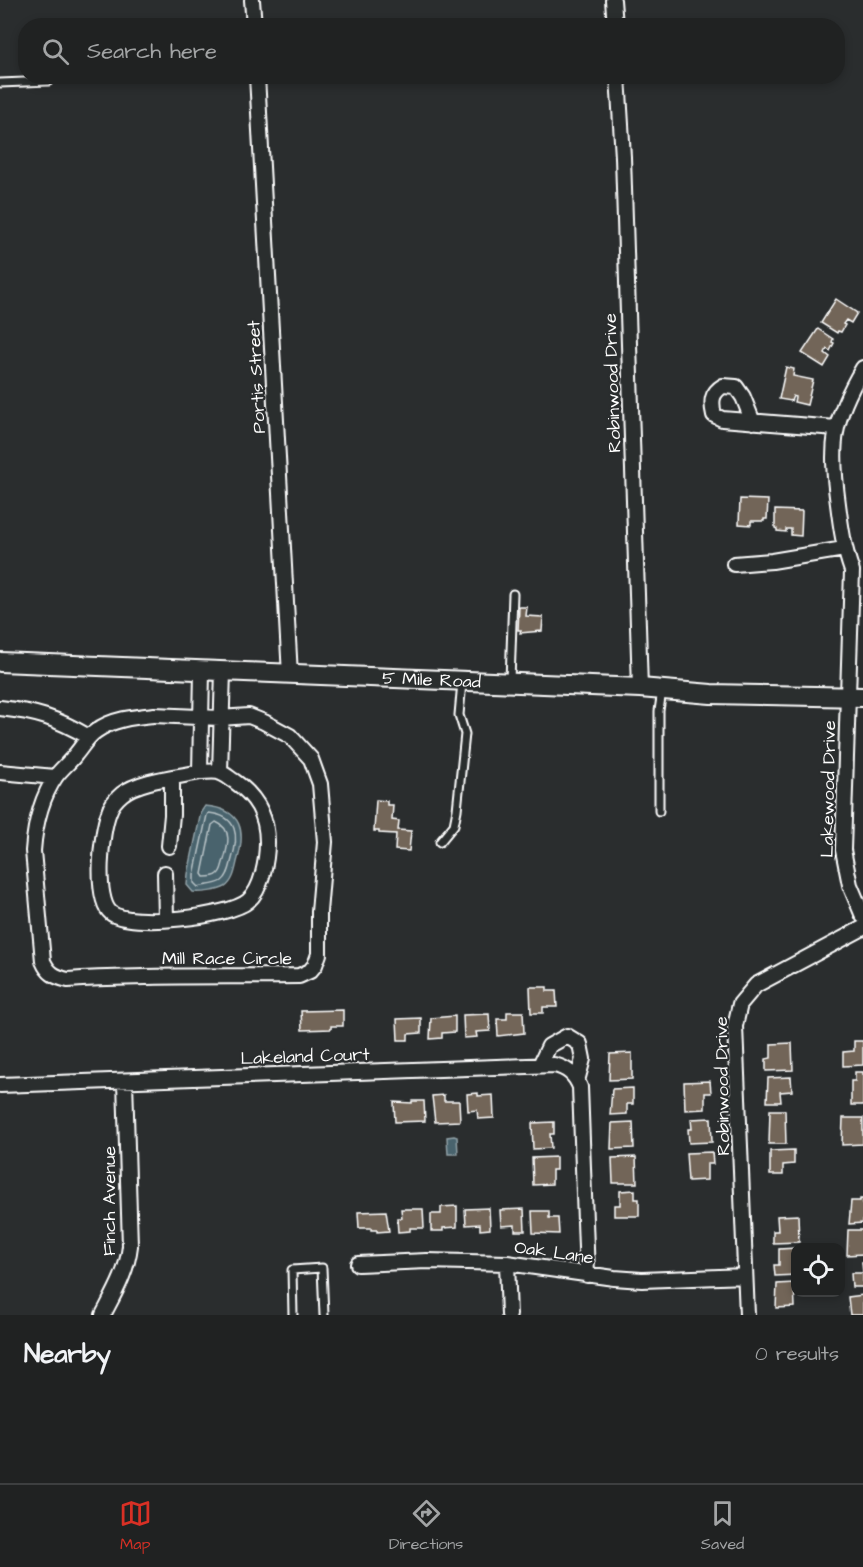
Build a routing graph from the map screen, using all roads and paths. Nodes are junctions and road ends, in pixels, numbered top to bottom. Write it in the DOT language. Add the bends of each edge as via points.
graph roads {
  1 [pos="252,0"];
  2 [pos="613,0"];
  3 [pos="253,18"];
  4 [pos="614,18"];
  5 [pos="18,82"];
  6 [pos="0,83"];
  7 [pos="257,84"];
  8 [pos="618,84"];
  9 [pos="863,368"];
  10 [pos="753,422"];
  11 [pos="836,428"];
  12 [pos="844,549"];
  13 [pos="734,564"];
  14 [pos="857,592"];
  15 [pos="513,594"];
  16 [pos="0,662"];
  17 [pos="202,671"];
  18 [pos="223,671"];
  19 [pos="290,675"];
  20 [pos="462,682"];
  21 [pos="510,684"];
  22 [pos="640,688"];
  23 [pos="662,690"];
  24 [pos="856,696"];
  25 [pos="0,708"];
  26 [pos="200,717"];
  27 [pos="220,718"];
  28 [pos="89,737"];
  29 [pos="0,772"];
  30 [pos="200,772"];
  31 [pos="220,772"];
  32 [pos="55,777"];
  33 [pos="172,778"];
  34 [pos="659,811"];
  35 [pos="440,842"];
  36 [pos="169,846"];
  37 [pos="165,873"];
  38 [pos="863,916"];
  39 [pos="166,919"];
  40 [pos="863,928"];
  41 [pos="540,1065"];
  42 [pos="125,1081"];
  43 [pos="577,1081"];
  44 [pos="0,1085"];
  45 [pos="507,1263"];
  46 [pos="358,1264"];
  47 [pos="587,1275"];
  48 [pos="745,1276"];
  49 [pos="104,1315"];
  50 [pos="293,1315"];
  51 [pos="324,1315"];
  52 [pos="509,1315"];
  53 [pos="747,1315"];
  1 -- 3 [label="street"];
  2 -- 4 [label="street"];
  5 -- 6 [label="lane"];
  7 -- 19 [label="street, Portis Street"];
  8 -- 22 [label="street, Robinwood Drive"];
  9 -- 11 [label="street, Lakewood Drive" via="847,395"];
  10 -- 11 [label="street"];
  11 -- 12 [label="street, Lakewood Drive" via="833,466"];
  12 -- 13 [label="street"];
  12 -- 14 [label="street, Lakewood Drive"];
  14 -- 24 [label="street, Lakewood Drive"];
  15 -- 21 [label="lane"];
  16 -- 17 [label="street, 5 Mile Road"];
  17 -- 18 [label="street, 5 Mile Road"];
  17 -- 26 [label="street"];
  18 -- 19 [label="street, 5 Mile Road"];
  18 -- 27 [label="street"];
  19 -- 20 [label="street, 5 Mile Road"];
  20 -- 21 [label="street, 5 Mile Road"];
  20 -- 35 [label="lane" via="459,715 465,734 457,810 454,825"];
  21 -- 22 [label="street, 5 Mile Road"];
  22 -- 23 [label="street, 5 Mile Road"];
  23 -- 24 [label="street, 5 Mile Road"];
  23 -- 34 [label="lane"];
  24 -- 38 [label="street, Lakewood Drive" via="843,850 850,885"];
  25 -- 28 [label="street" via="40,714"];
  26 -- 27 [label="street, Mill Race Circle"];
  26 -- 28 [label="street, Mill Race Circle" via="137,716 97,729"];
  26 -- 30 [label="street"];
  27 -- 31 [label="street"];
  27 -- 32 [label="street, Mill Race Circle" via="249,716 279,729 302,748 318,774 325,842 319,954 315,965 304,974 68,980 51,974 43,961 33,850 39,812"];
  28 -- 32 [label="street, Mill Race Circle"];
  29 -- 32 [label="street"];
  30 -- 31 [label="street"];
  30 -- 33 [label="street"];
  31 -- 39 [label="street" via="254,798 266,823 267,848 257,888 242,906 201,917"];
  33 -- 36 [label="street"];
  33 -- 39 [label="street" via="128,790 113,803 106,820 100,881 103,903 112,914 126,919"];
  37 -- 39 [label="street"];
  40 -- 48 [label="street, Robinwood Drive" via="756,985 740,1004 735,1026"];
  41 -- 42 [label="street, Lakeland Court"];
  41 -- 43 [label="street, Lakeland Court" via="563,1067"];
  41 -- 43 [label="street" via="549,1046 567,1036 580,1044 583,1059"];
  42 -- 44 [label="street, Lakeland Court"];
  42 -- 49 [label="street, Finch Avenue" via="130,1246 124,1275"];
  43 -- 47 [label="street"];
  45 -- 46 [label="street, Oak Lane"];
  45 -- 47 [label="street, Oak Lane"];
  45 -- 52 [label="street"];
  47 -- 48 [label="street, Oak Lane" via="642,1280"];
  48 -- 53 [label="street, Robinwood Drive"];
  50 -- 51 [label="lane" via="292,1270 322,1268"];
}
